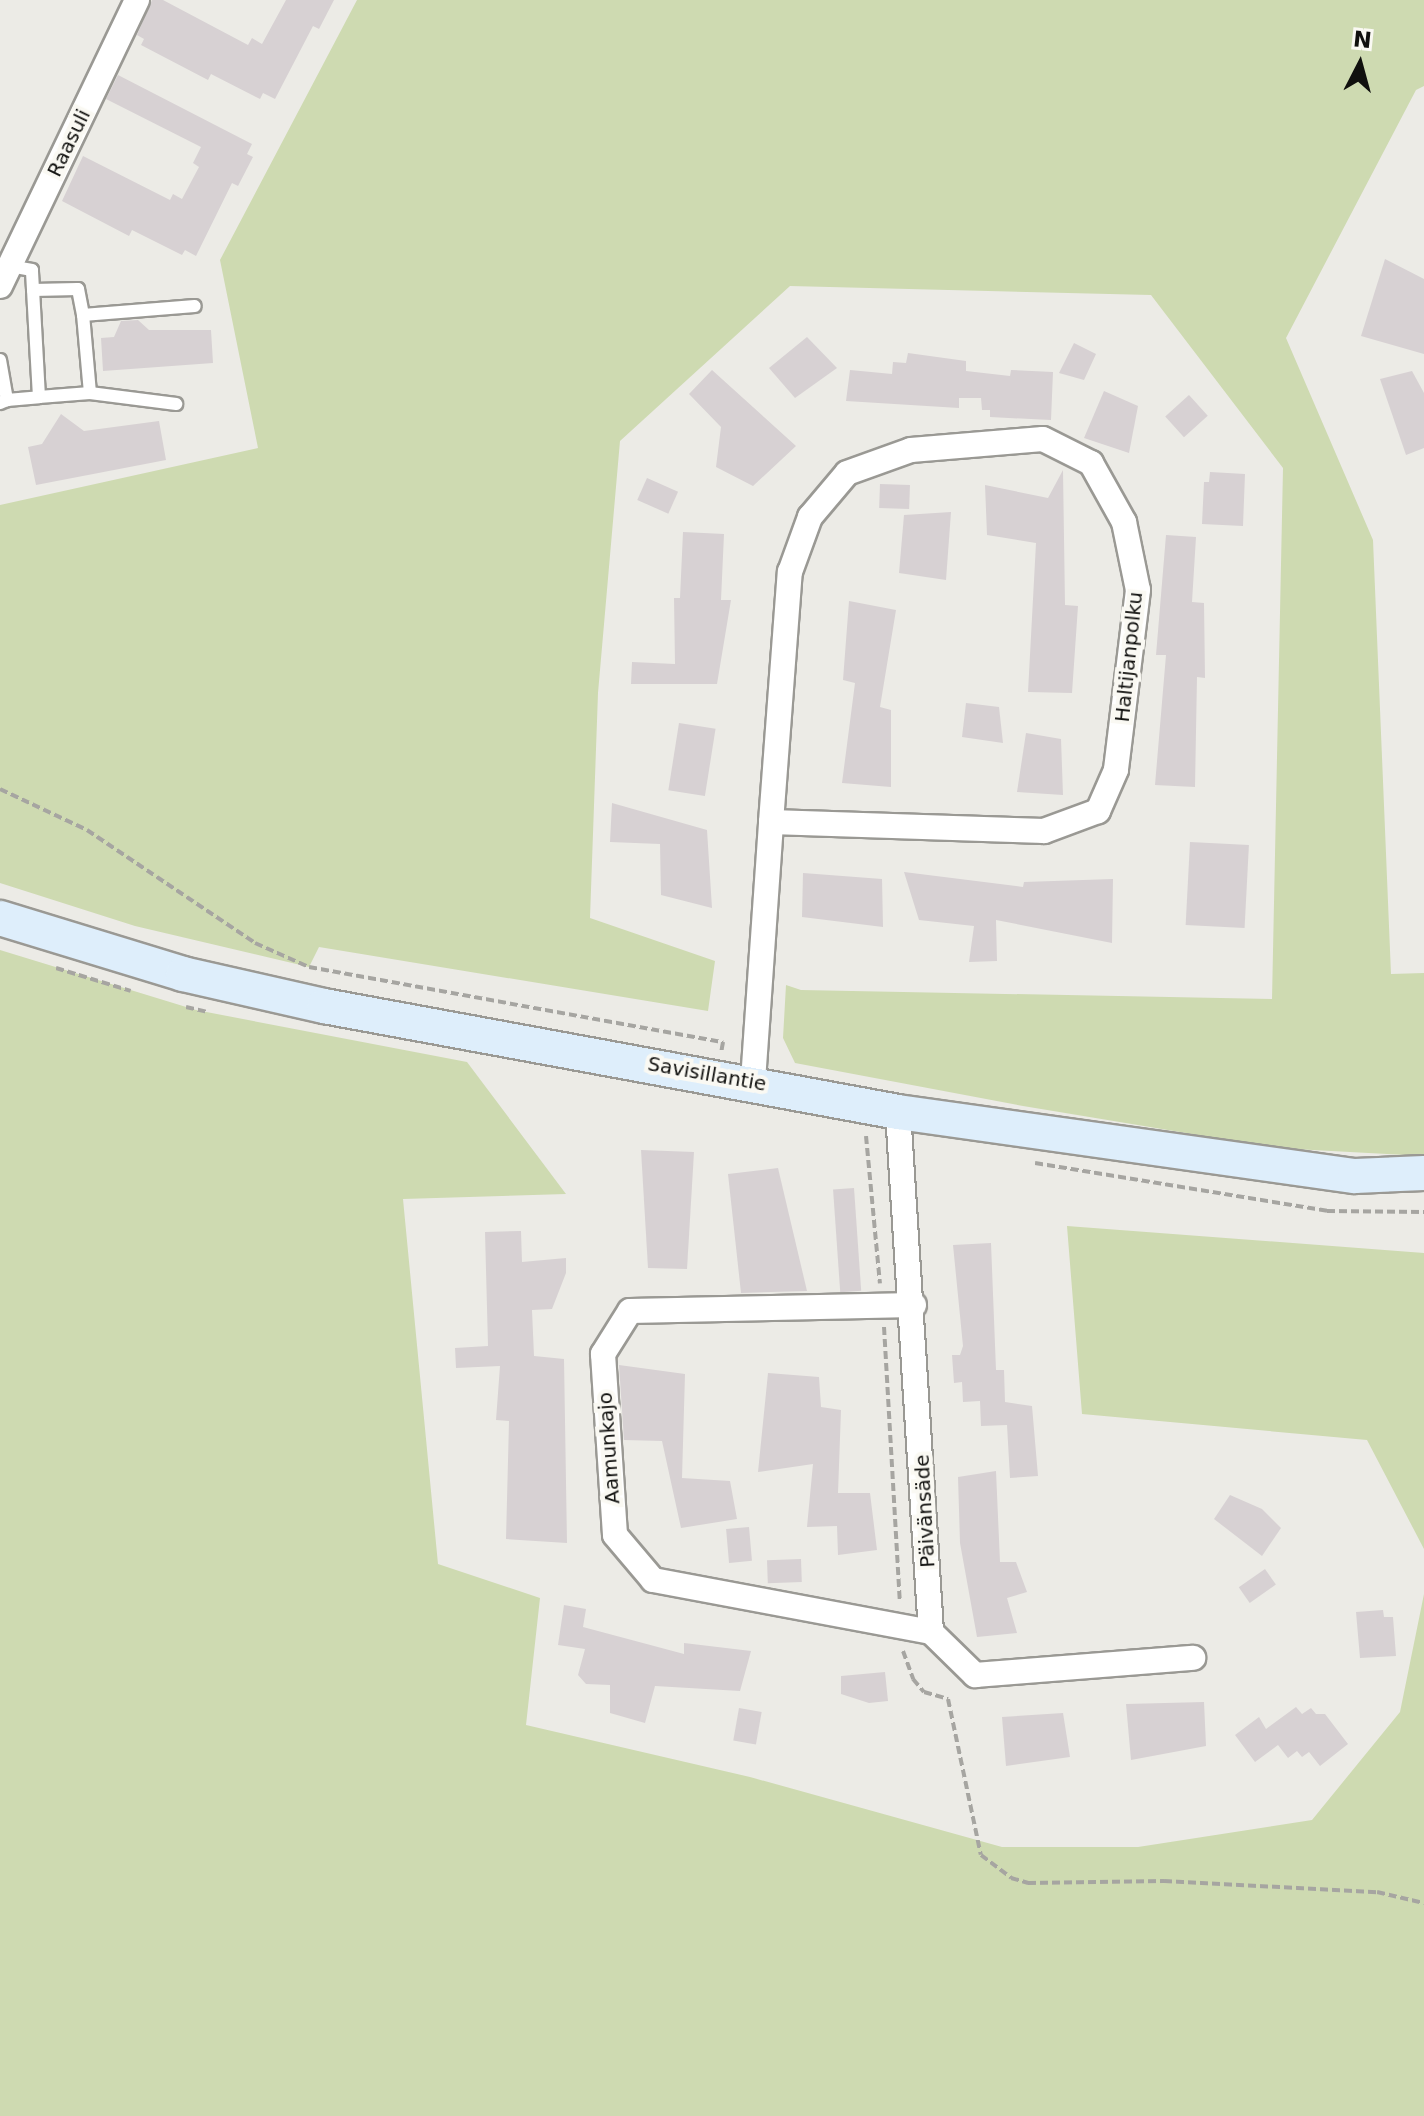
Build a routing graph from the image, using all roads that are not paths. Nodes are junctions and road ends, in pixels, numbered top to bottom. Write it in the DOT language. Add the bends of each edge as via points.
graph roads {
  1 [pos="137,0"];
  2 [pos="5,276"];
  3 [pos="33,290"];
  4 [pos="195,306"];
  5 [pos="83,315"];
  6 [pos="0,360"];
  7 [pos="90,393"];
  8 [pos="39,397"];
  9 [pos="4,401"];
  10 [pos="176,404"];
  11 [pos="771,822"];
  12 [pos="0,918"];
  13 [pos="753,1081"];
  14 [pos="898,1112"];
  15 [pos="1424,1173"];
  16 [pos="914,1305"];
  17 [pos="931,1632"];
  18 [pos="1193,1658"];
  1 -- 2 [label="street, Raasuli"];
  2 -- 3 [label="lane" via="32,270"];
  3 -- 5 [label="lane" via="78,289"];
  3 -- 8 [label="lane"];
  4 -- 5 [label="lane"];
  5 -- 7 [label="lane"];
  6 -- 9 [label="lane"];
  7 -- 8 [label="lane"];
  7 -- 10 [label="lane"];
  8 -- 9 [label="lane"];
  11 -- 11 [label="street, Haltijanpolku" via="1044,831 1098,811 1116,770 1138,590 1124,522 1091,463 1043,439 911,450 847,473 810,517 790,572"];
  11 -- 13 [label="street, Haltijanpolku"];
  12 -- 13 [label="street, Savisillantie" via="183,974 324,1006"];
  13 -- 14 [label="street, Savisillantie"];
  14 -- 15 [label="street, Savisillantie" via="1355,1176"];
  14 -- 16 [label="street, Päivänsäde"];
  16 -- 17 [label="street, Päivänsäde"];
  16 -- 17 [label="street, Aamunkajo" via="630,1311 603,1354 615,1535 653,1580"];
  17 -- 18 [label="street" via="975,1675"];
}
